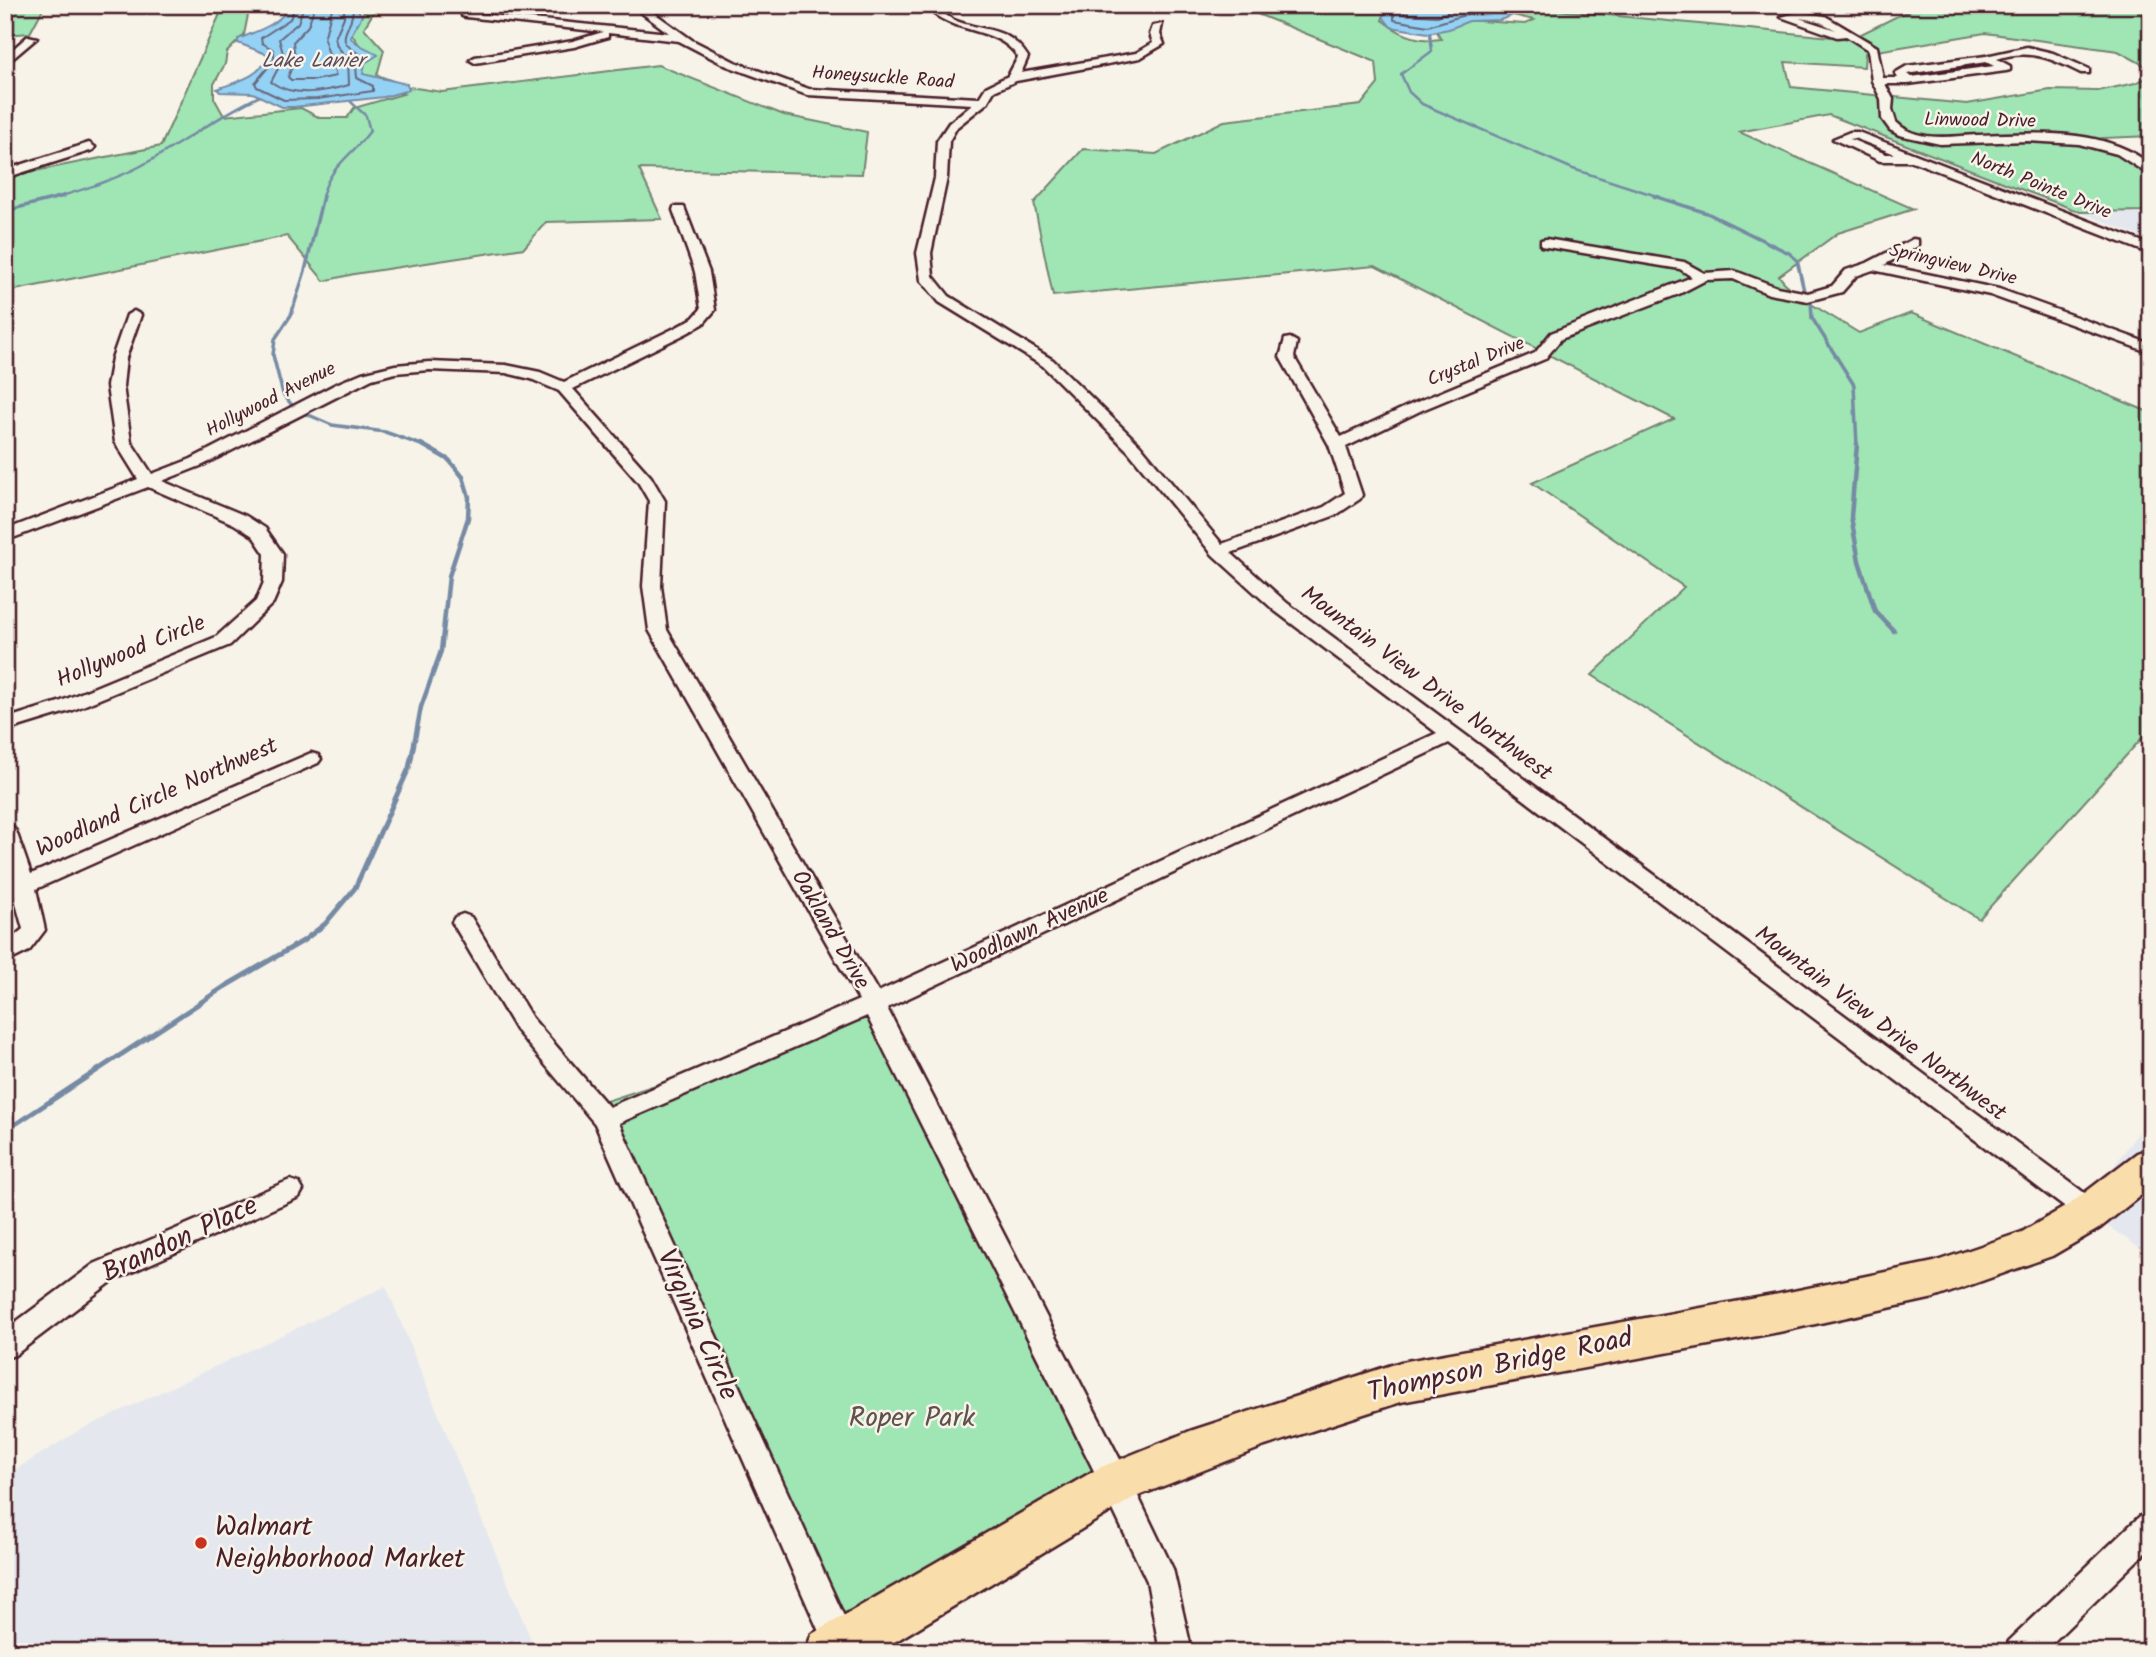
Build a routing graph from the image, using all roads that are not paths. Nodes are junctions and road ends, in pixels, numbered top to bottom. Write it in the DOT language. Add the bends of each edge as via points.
graph roads {
  1 [pos="636,5"];
  2 [pos="930,5"];
  3 [pos="466,14"];
  4 [pos="1158,26"];
  5 [pos="616,31"];
  6 [pos="1844,33"];
  7 [pos="32,38"];
  8 [pos="685,38"];
  9 [pos="1988,59"];
  10 [pos="475,60"];
  11 [pos="5,62"];
  12 [pos="2085,72"];
  13 [pos="1013,78"];
  14 [pos="1878,81"];
  15 [pos="1908,81"];
  16 [pos="983,101"];
  17 [pos="89,146"];
  18 [pos="1916,157"];
  19 [pos="2151,172"];
  20 [pos="5,174"];
  21 [pos="679,210"];
  22 [pos="1546,243"];
  23 [pos="1913,243"];
  24 [pos="2151,250"];
  25 [pos="1872,266"];
  26 [pos="1702,277"];
  27 [pos="134,315"];
  28 [pos="1290,342"];
  29 [pos="2151,349"];
  30 [pos="564,388"];
  31 [pos="1337,445"];
  32 [pos="148,481"];
  33 [pos="5,536"];
  34 [pos="1219,551"];
  35 [pos="5,725"];
  36 [pos="1452,734"];
  37 [pos="311,759"];
  38 [pos="5,831"];
  39 [pos="24,886"];
  40 [pos="463,922"];
  41 [pos="5,955"];
  42 [pos="873,1004"];
  43 [pos="605,1119"];
  44 [pos="2151,1164"];
  45 [pos="290,1190"];
  46 [pos="2089,1211"];
  47 [pos="5,1346"];
  48 [pos="1116,1483"];
  49 [pos="2151,1526"];
  50 [pos="836,1649"];
  51 [pos="1176,1652"];
  52 [pos="2020,1652"];
  1 -- 8 [label="street, Honeysuckle Road"];
  2 -- 13 [label="street" via="948,20 1013,42 1023,57"];
  3 -- 5 [label="street"];
  4 -- 13 [label="street" via="1159,44 1140,55"];
  5 -- 8 [label="street"];
  5 -- 10 [label="street" via="574,44"];
  6 -- 6 [label="street, Linwood Drive" via="1823,16 1800,13 1786,17"];
  6 -- 14 [label="street, Linwood Drive" via="1873,49"];
  7 -- 11 [label="street"];
  8 -- 16 [label="street, Honeysuckle Road" via="732,65 807,92"];
  9 -- 12 [label="street" via="2014,50 2046,52"];
  9 -- 15 [label="street" via="1906,69 1900,73"];
  9 -- 15 [label="street" via="2006,68"];
  13 -- 16 [label="street, Mountain View Drive Northwest" via="990,89"];
  14 -- 15 [label="street"];
  14 -- 19 [label="street, Linwood Drive" via="1887,99 1884,108 1891,125 1902,133 1943,141 2080,141 2111,147"];
  16 -- 34 [label="street, Mountain View Drive Northwest" via="953,125 943,141 941,178 924,253 926,277 944,299 1048,363 1134,448"];
  17 -- 20 [label="street"];
  18 -- 18 [label="street, North Pointe Drive" via="1854,134 1839,139 1884,158"];
  18 -- 24 [label="street, North Pointe Drive"];
  21 -- 30 [label="street" via="709,296 708,310 690,326"];
  22 -- 26 [label="street, Springview Drive" via="1684,266"];
  23 -- 25 [label="street"];
  25 -- 26 [label="street, Springview Drive" via="1850,273 1837,289 1808,297 1774,291 1735,275"];
  25 -- 29 [label="street, Springview Drive" via="1994,292"];
  26 -- 31 [label="street, Crystal Drive" via="1556,336 1540,356"];
  27 -- 32 [label="street" via="115,386 123,442"];
  28 -- 31 [label="street" via="1287,357"];
  30 -- 32 [label="street, Hollywood Avenue" via="506,369 395,369 341,387 197,462"];
  30 -- 42 [label="street, Oakland Drive" via="645,480 657,501 652,586 658,630"];
  31 -- 34 [label="street" via="1354,495 1330,511"];
  32 -- 33 [label="street, Hollywood Avenue"];
  32 -- 35 [label="street, Hollywood Circle" via="260,532 274,554 274,582 264,603 223,641 66,706"];
  34 -- 36 [label="street, Mountain View Drive Northwest" via="1281,607"];
  36 -- 42 [label="street, Woodlawn Avenue"];
  36 -- 46 [label="street, Mountain View Drive Northwest"];
  37 -- 39 [label="street, Woodland Circle Northwest"];
  38 -- 39 [label="street"];
  39 -- 41 [label="street" via="34,930"];
  40 -- 43 [label="street, Virginia Circle" via="524,1024"];
  42 -- 43 [label="street, Woodlawn Avenue"];
  42 -- 48 [label="street, Oakland Drive"];
  43 -- 50 [label="street, Virginia Circle"];
  44 -- 46 [label="highway, Thompson Bridge Road"];
  45 -- 47 [label="street, Brandon Place" via="104,1272"];
  46 -- 48 [label="highway, Thompson Bridge Road" via="2037,1244 1934,1280 1401,1382 1265,1425"];
  48 -- 50 [label="highway, Thompson Bridge Road"];
  48 -- 51 [label="street, Oakland Drive" via="1162,1580"];
  49 -- 52 [label="street"];
}
